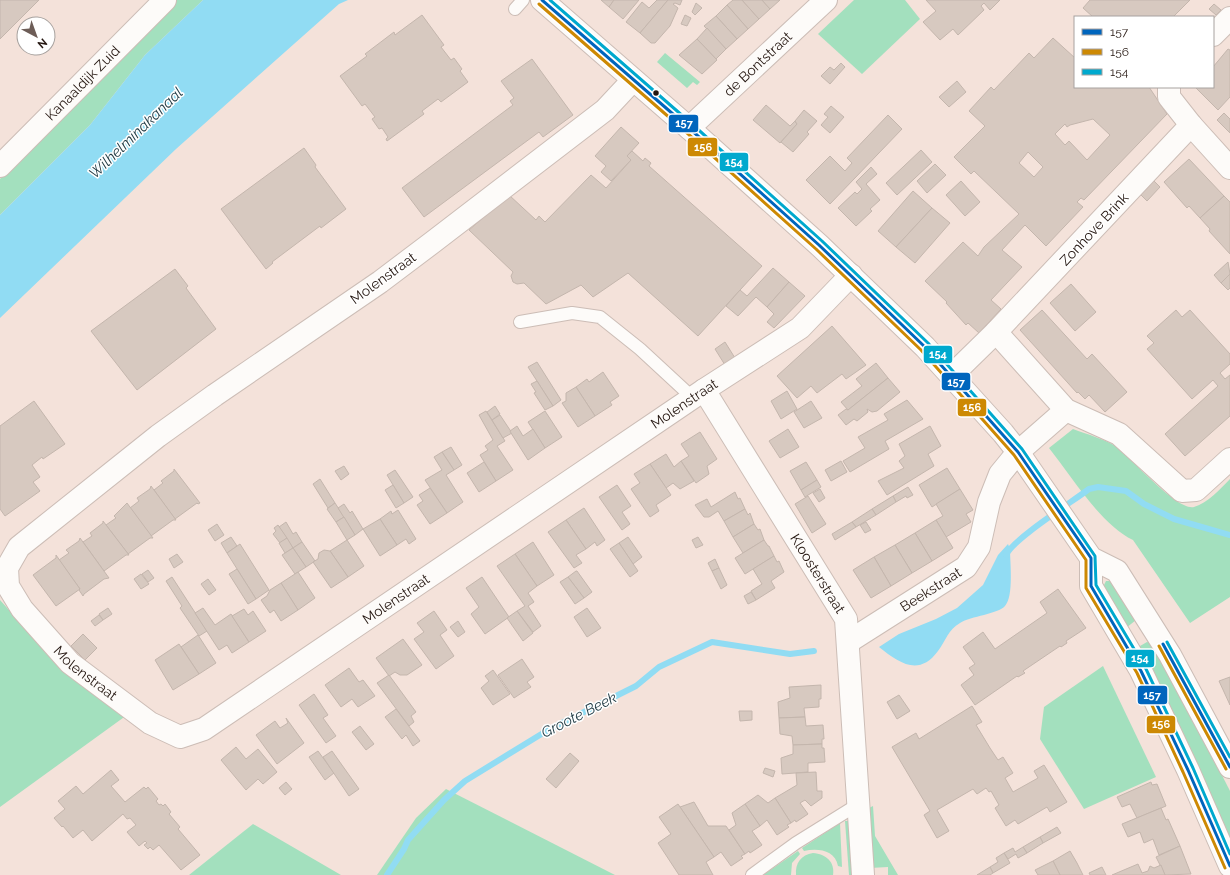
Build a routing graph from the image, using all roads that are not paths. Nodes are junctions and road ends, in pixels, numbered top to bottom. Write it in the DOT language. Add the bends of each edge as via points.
graph roads {
  1 [pos="165,0"];
  2 [pos="542,0"];
  3 [pos="826,0"];
  4 [pos="1230,18"];
  5 [pos="1214,34"];
  6 [pos="633,80"];
  7 [pos="1169,88"];
  8 [pos="1191,125"];
  9 [pos="690,128"];
  10 [pos="0,166"];
  11 [pos="1230,168"];
  12 [pos="851,275"];
  13 [pos="520,322"];
  14 [pos="996,332"];
  15 [pos="951,376"];
  16 [pos="698,394"];
  17 [pos="1066,410"];
  18 [pos="1018,452"];
  19 [pos="1230,459"];
  20 [pos="1086,550"];
  21 [pos="848,642"];
  22 [pos="1230,767"];
  23 [pos="857,805"];
  24 [pos="1230,866"];
  25 [pos="1230,870"];
  26 [pos="752,875"];
  27 [pos="863,875"];
  28 [pos="1220,875"];
  1 -- 10 [label="street, Kanaaldijk Zuid"];
  2 -- 6 [label="street"];
  3 -- 9 [label="street, de Bontstraat"];
  4 -- 5 [label="street"];
  6 -- 9 [label="street"];
  6 -- 16 [label="street, Molenstraat" via="605,110 380,282 214,395 95,485 19,547 7,568 8,586 22,610 70,663 150,723 180,737 204,729"];
  7 -- 8 [label="street" via="1169,97"];
  8 -- 11 [label="street"];
  8 -- 14 [label="street, Zonhove Brink"];
  9 -- 12 [label="street"];
  12 -- 15 [label="street"];
  12 -- 16 [label="street, Molenstraat" via="800,328"];
  13 -- 16 [label="lane" via="572,313 600,317"];
  14 -- 15 [label="street, Zonhove Brink"];
  14 -- 17 [label="street"];
  15 -- 18 [label="street"];
  16 -- 21 [label="street, Kloosterstraat" via="846,619"];
  17 -- 18 [label="street"];
  17 -- 19 [label="street" via="1120,434 1182,491 1196,490"];
  18 -- 20 [label="street"];
  18 -- 21 [label="street, Beekstraat" via="1000,474 989,502 979,547 966,567"];
  20 -- 22 [label="street" via="1117,570 1170,655"];
  20 -- 24 [label="street" via="1092,586 1141,670"];
  21 -- 23 [label="street, Kloosterstraat"];
  23 -- 26 [label="lane" via="796,843"];
  23 -- 27 [label="street, Kloosterstraat"];
  25 -- 28 [label="street"];
}
